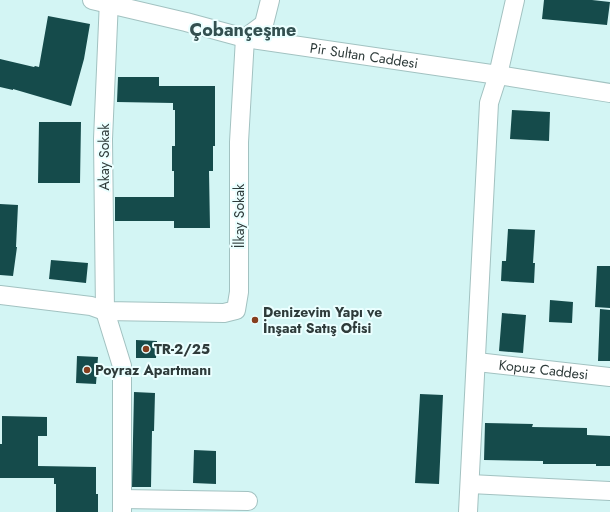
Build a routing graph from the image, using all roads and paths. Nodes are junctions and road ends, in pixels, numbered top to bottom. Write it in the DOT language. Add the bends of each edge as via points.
graph roads {
  1 [pos="270,0"];
  2 [pos="515,0"];
  3 [pos="103,1"];
  4 [pos="245,38"];
  5 [pos="498,75"];
  6 [pos="610,93"];
  7 [pos="0,295"];
  8 [pos="105,311"];
  9 [pos="477,362"];
  10 [pos="610,377"];
  11 [pos="470,484"];
  12 [pos="610,491"];
  13 [pos="248,501"];
  14 [pos="122,505"];
  15 [pos="468,512"];
  1 -- 4 [label="street" via="264,24"];
  2 -- 5 [label="street"];
  3 -- 4 [label="street, Pir Sultan Caddesi"];
  3 -- 8 [label="street, Akay Sokak"];
  4 -- 5 [label="street, Pir Sultan Caddesi"];
  4 -- 8 [label="street, İlkay Sokak" via="240,142 239,292 236,310 224,313"];
  5 -- 6 [label="street, Pir Sultan Caddesi"];
  5 -- 9 [label="street" via="489,103"];
  7 -- 8 [label="street" via="91,306"];
  8 -- 14 [label="street, Akay Sokak" via="122,366"];
  9 -- 10 [label="street, Kopuz Caddesi"];
  9 -- 11 [label="street"];
  11 -- 12 [label="street"];
  11 -- 15 [label="street"];
  13 -- 14 [label="street"];
}
